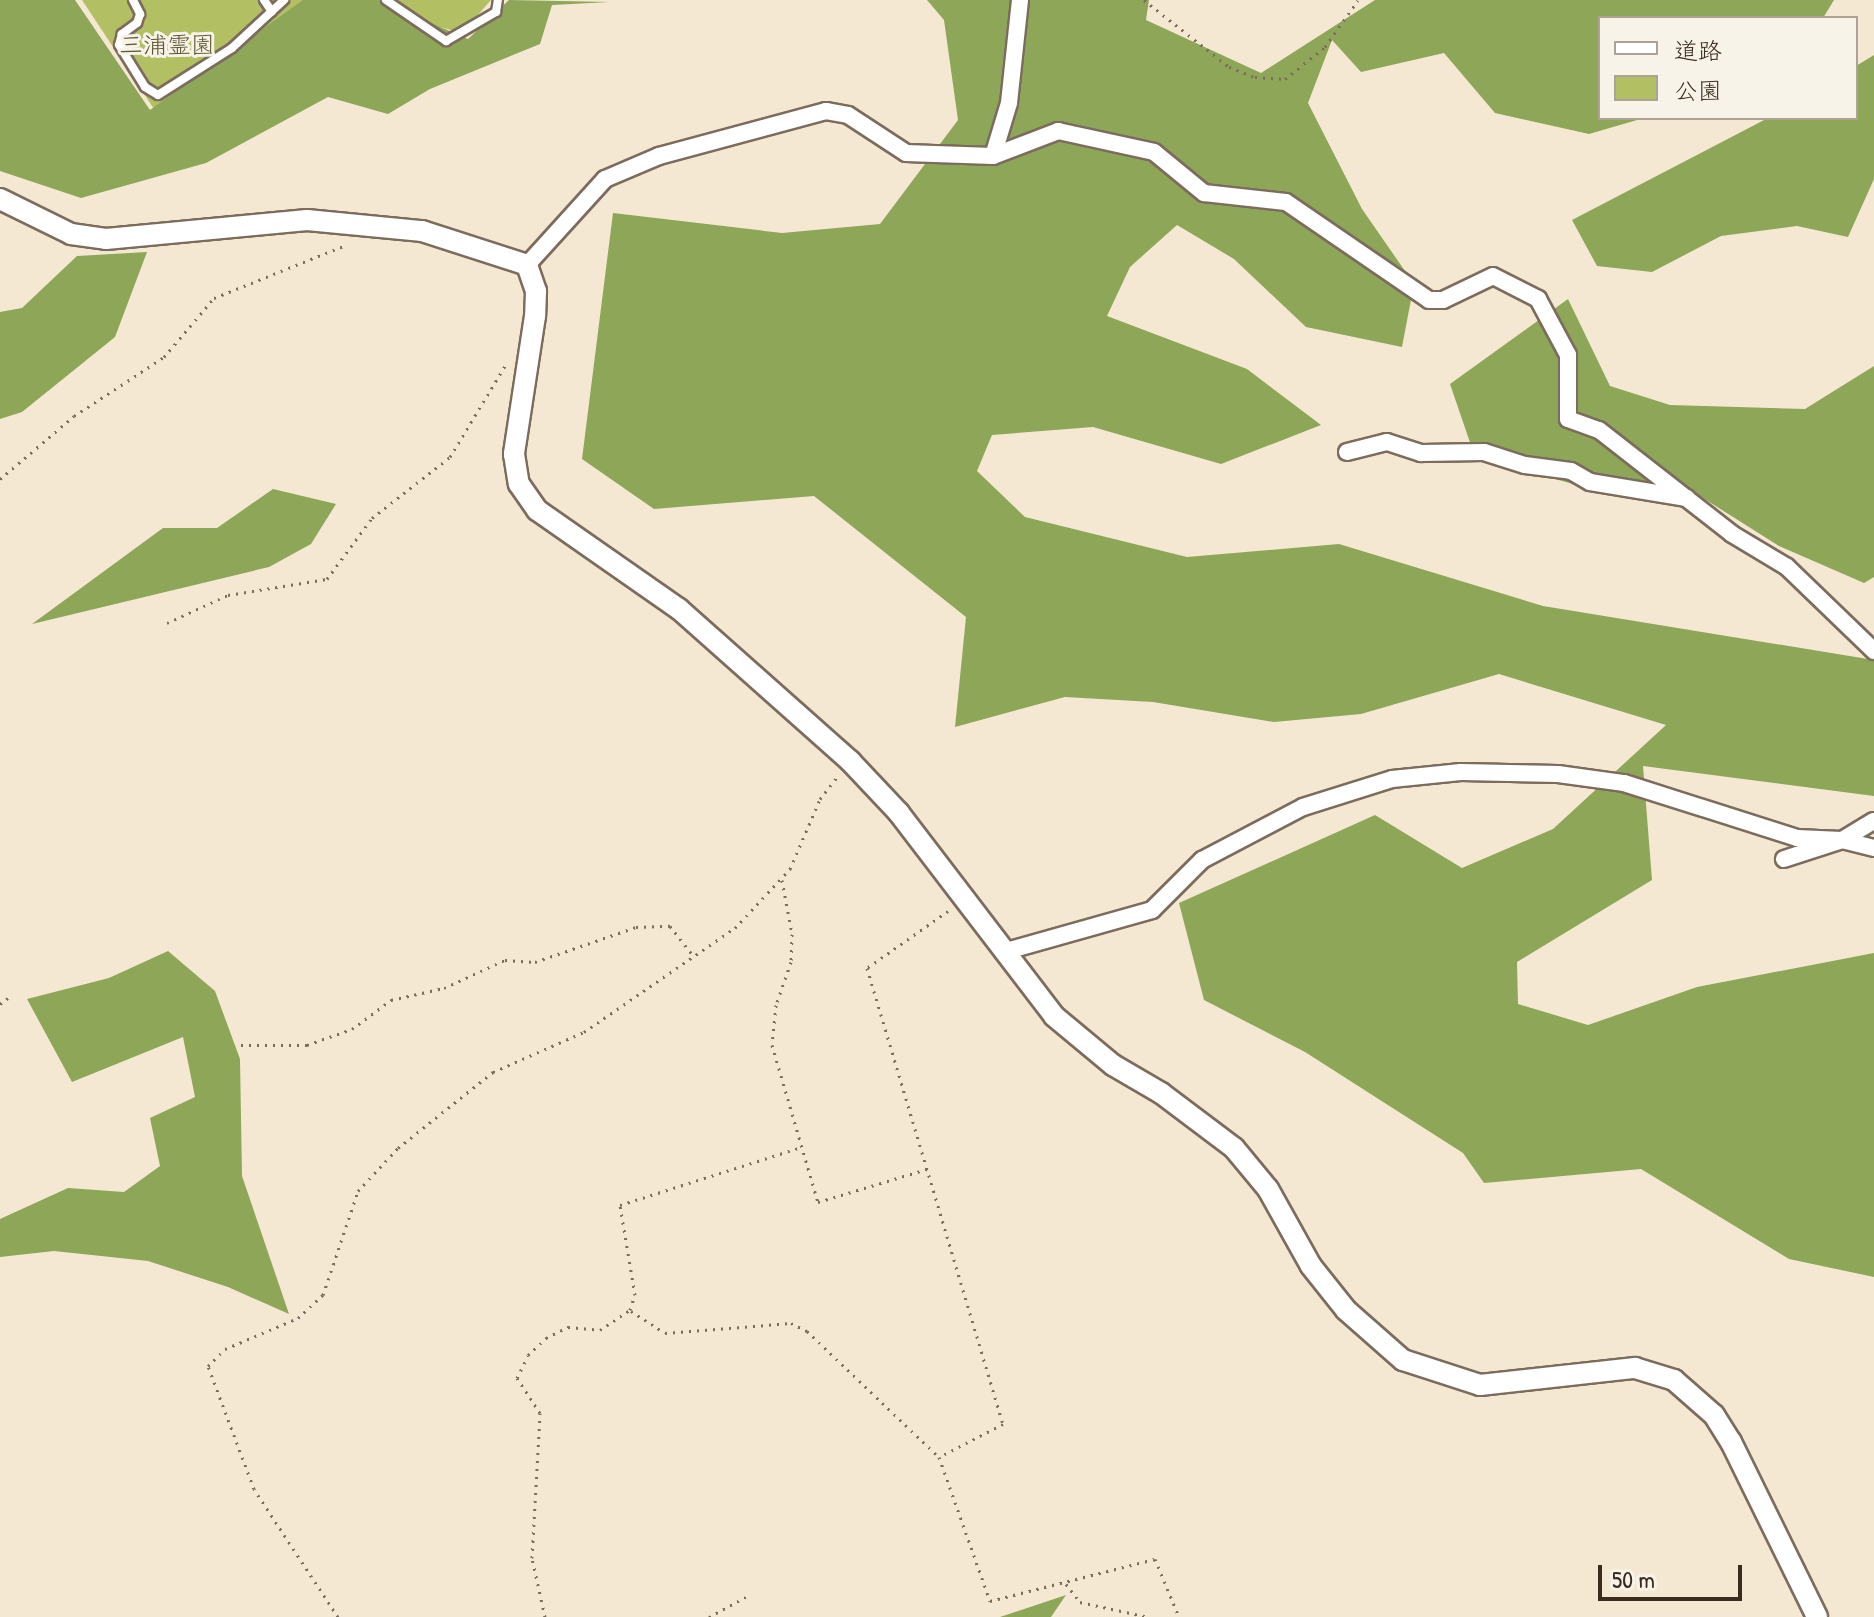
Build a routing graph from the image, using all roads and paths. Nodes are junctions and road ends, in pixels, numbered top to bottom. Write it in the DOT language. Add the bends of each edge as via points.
graph roads {
  1 [pos="133,0"];
  2 [pos="264,0"];
  3 [pos="284,0"];
  4 [pos="386,0"];
  5 [pos="498,0"];
  6 [pos="1020,0"];
  7 [pos="1144,0"];
  8 [pos="1358,0"];
  9 [pos="272,12"];
  10 [pos="993,156"];
  11 [pos="0,199"];
  12 [pos="367,227"];
  13 [pos="527,265"];
  14 [pos="512,353"];
  15 [pos="1347,452"];
  16 [pos="0,479"];
  17 [pos="1687,499"];
  18 [pos="167,623"];
  19 [pos="1874,651"];
  20 [pos="850,761"];
  21 [pos="1874,821"];
  22 [pos="1842,840"];
  23 [pos="1874,848"];
  24 [pos="1784,859"];
  25 [pos="782,880"];
  26 [pos="964,899"];
  27 [pos="1003,952"];
  28 [pos="694,957"];
  29 [pos="8,998"];
  30 [pos="0,1004"];
  31 [pos="241,1045"];
  32 [pos="802,1147"];
  33 [pos="927,1169"];
  34 [pos="630,1310"];
  35 [pos="939,1457"];
  36 [pos="1065,1582"];
  37 [pos="751,1594"];
  38 [pos="338,1617"];
  39 [pos="545,1617"];
  40 [pos="709,1617"];
  41 [pos="1148,1617"];
  42 [pos="1179,1617"];
  43 [pos="1817,1617"];
  1 -- 9 [label="lane" via="140,14 119,45 145,87 158,95 232,48"];
  2 -- 9 [label="lane"];
  3 -- 9 [label="lane"];
  4 -- 5 [label="lane" via="446,41 496,12"];
  6 -- 10 [label="street" via="1009,103"];
  7 -- 8 [label="path" via="1229,67 1255,77 1285,79 1325,47"];
  10 -- 13 [label="street" via="906,153 848,115 826,111 659,156 605,179"];
  10 -- 17 [label="street" via="1058,131 1084,134 1154,152 1204,193 1286,202 1429,300 1443,300 1501,276 1538,299 1568,355 1568,419 1599,430"];
  11 -- 12 [label="street" via="71,234 106,239 307,220"];
  12 -- 13 [label="street" via="422,231"];
  12 -- 16 [label="path" via="351,243 214,298 164,357 74,416"];
  13 -- 20 [label="street" via="536,291 514,454 519,484 537,510 679,609"];
  14 -- 18 [label="path" via="450,457 372,518 327,579 228,595"];
  15 -- 17 [label="street" via="1387,442 1421,453 1484,452 1525,465 1561,468 1590,482"];
  17 -- 19 [label="street" via="1787,567"];
  20 -- 25 [label="path" via="820,799"];
  20 -- 26 [label="street" via="899,813"];
  21 -- 22 [label="street"];
  22 -- 23 [label="street"];
  22 -- 24 [label="street"];
  22 -- 27 [label="street" via="1797,838 1624,783 1558,774 1461,772 1392,779 1303,807 1202,860 1152,910"];
  25 -- 28 [label="path" via="735,928"];
  25 -- 32 [label="path" via="792,934 791,962 776,1005 772,1045"];
  26 -- 27 [label="street"];
  26 -- 33 [label="path" via="867,968"];
  27 -- 43 [label="street" via="1075,1037 1234,1148 1268,1189 1311,1266 1346,1310 1403,1360 1480,1385 1635,1368 1674,1380 1714,1415 1731,1442"];
  28 -- 31 [label="path" via="670,926 636,927 535,962 505,960 444,988 391,1000 352,1029 307,1045"];
  28 -- 38 [label="path" via="584,1032 493,1072 398,1148 358,1191 323,1295 298,1318 225,1349 208,1366 254,1489"];
  29 -- 30 [label="path"];
  32 -- 33 [label="path" via="818,1202"];
  32 -- 34 [label="path" via="620,1205 635,1295"];
  33 -- 35 [label="path" via="1003,1424"];
  34 -- 35 [label="path" via="665,1333 791,1323 807,1331"];
  34 -- 39 [label="path" via="600,1330 568,1327 546,1338 528,1355 517,1378 540,1413 532,1558"];
  35 -- 36 [label="path" via="990,1601"];
  36 -- 41 [label="path" via="1080,1602"];
  36 -- 42 [label="path" via="1155,1559"];
  37 -- 40 [label="path"];
}
